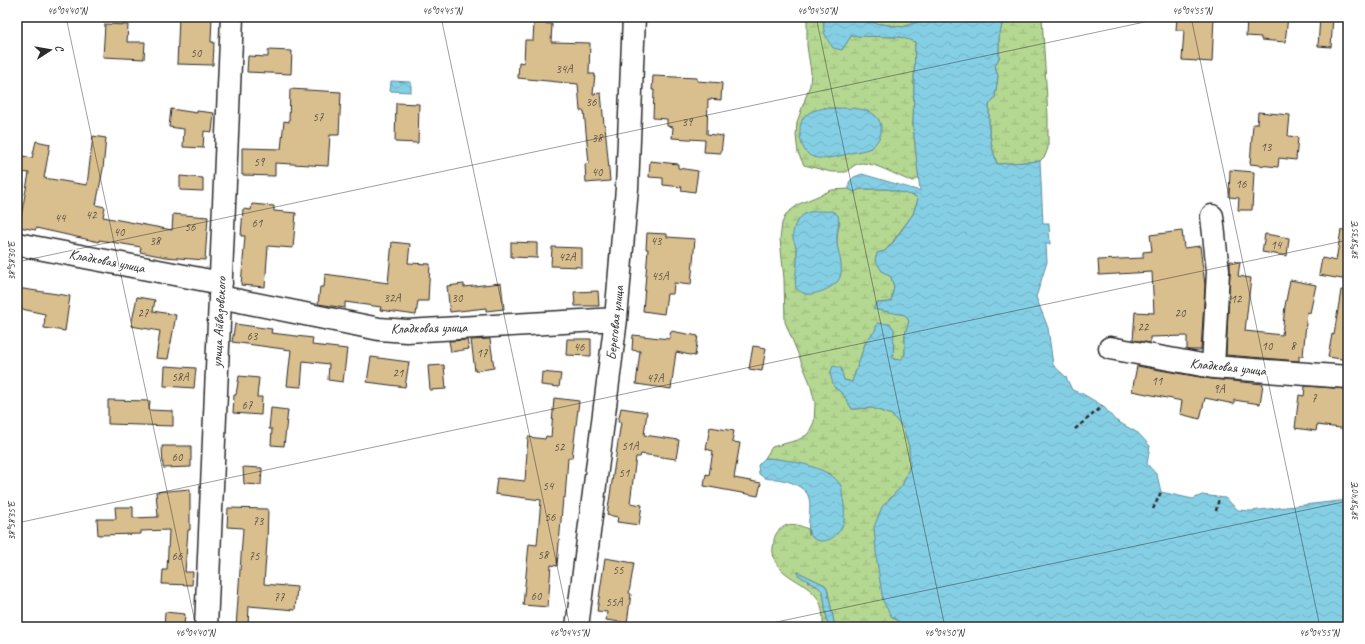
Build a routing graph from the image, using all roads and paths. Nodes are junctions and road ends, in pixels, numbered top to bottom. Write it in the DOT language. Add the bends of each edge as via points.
graph roads {
  1 [pos="232,17"];
  2 [pos="634,17"];
  3 [pos="1212,216"];
  4 [pos="17,244"];
  5 [pos="221,290"];
  6 [pos="616,319"];
  7 [pos="1110,348"];
  8 [pos="1213,367"];
  9 [pos="1348,376"];
  10 [pos="1103,406"];
  11 [pos="1075,429"];
  12 [pos="1161,492"];
  13 [pos="1219,498"];
  14 [pos="1153,509"];
  15 [pos="1216,511"];
  16 [pos="206,627"];
  17 [pos="577,627"];
  1 -- 5 [label="street, улица Айвазовского"];
  2 -- 6 [label="street, Береговая улица" via="627,188"];
  3 -- 8 [label="street" via="1218,271"];
  4 -- 5 [label="street, Кладковая улица"];
  5 -- 6 [label="street, Кладковая улица" via="379,329 407,331"];
  5 -- 16 [label="street, улица Айвазовского"];
  6 -- 17 [label="street, Береговая улица"];
  7 -- 8 [label="street, Кладковая улица"];
  8 -- 9 [label="street, Кладковая улица"];
  10 -- 11 [label="path"];
  12 -- 14 [label="path"];
  13 -- 15 [label="path"];
}
